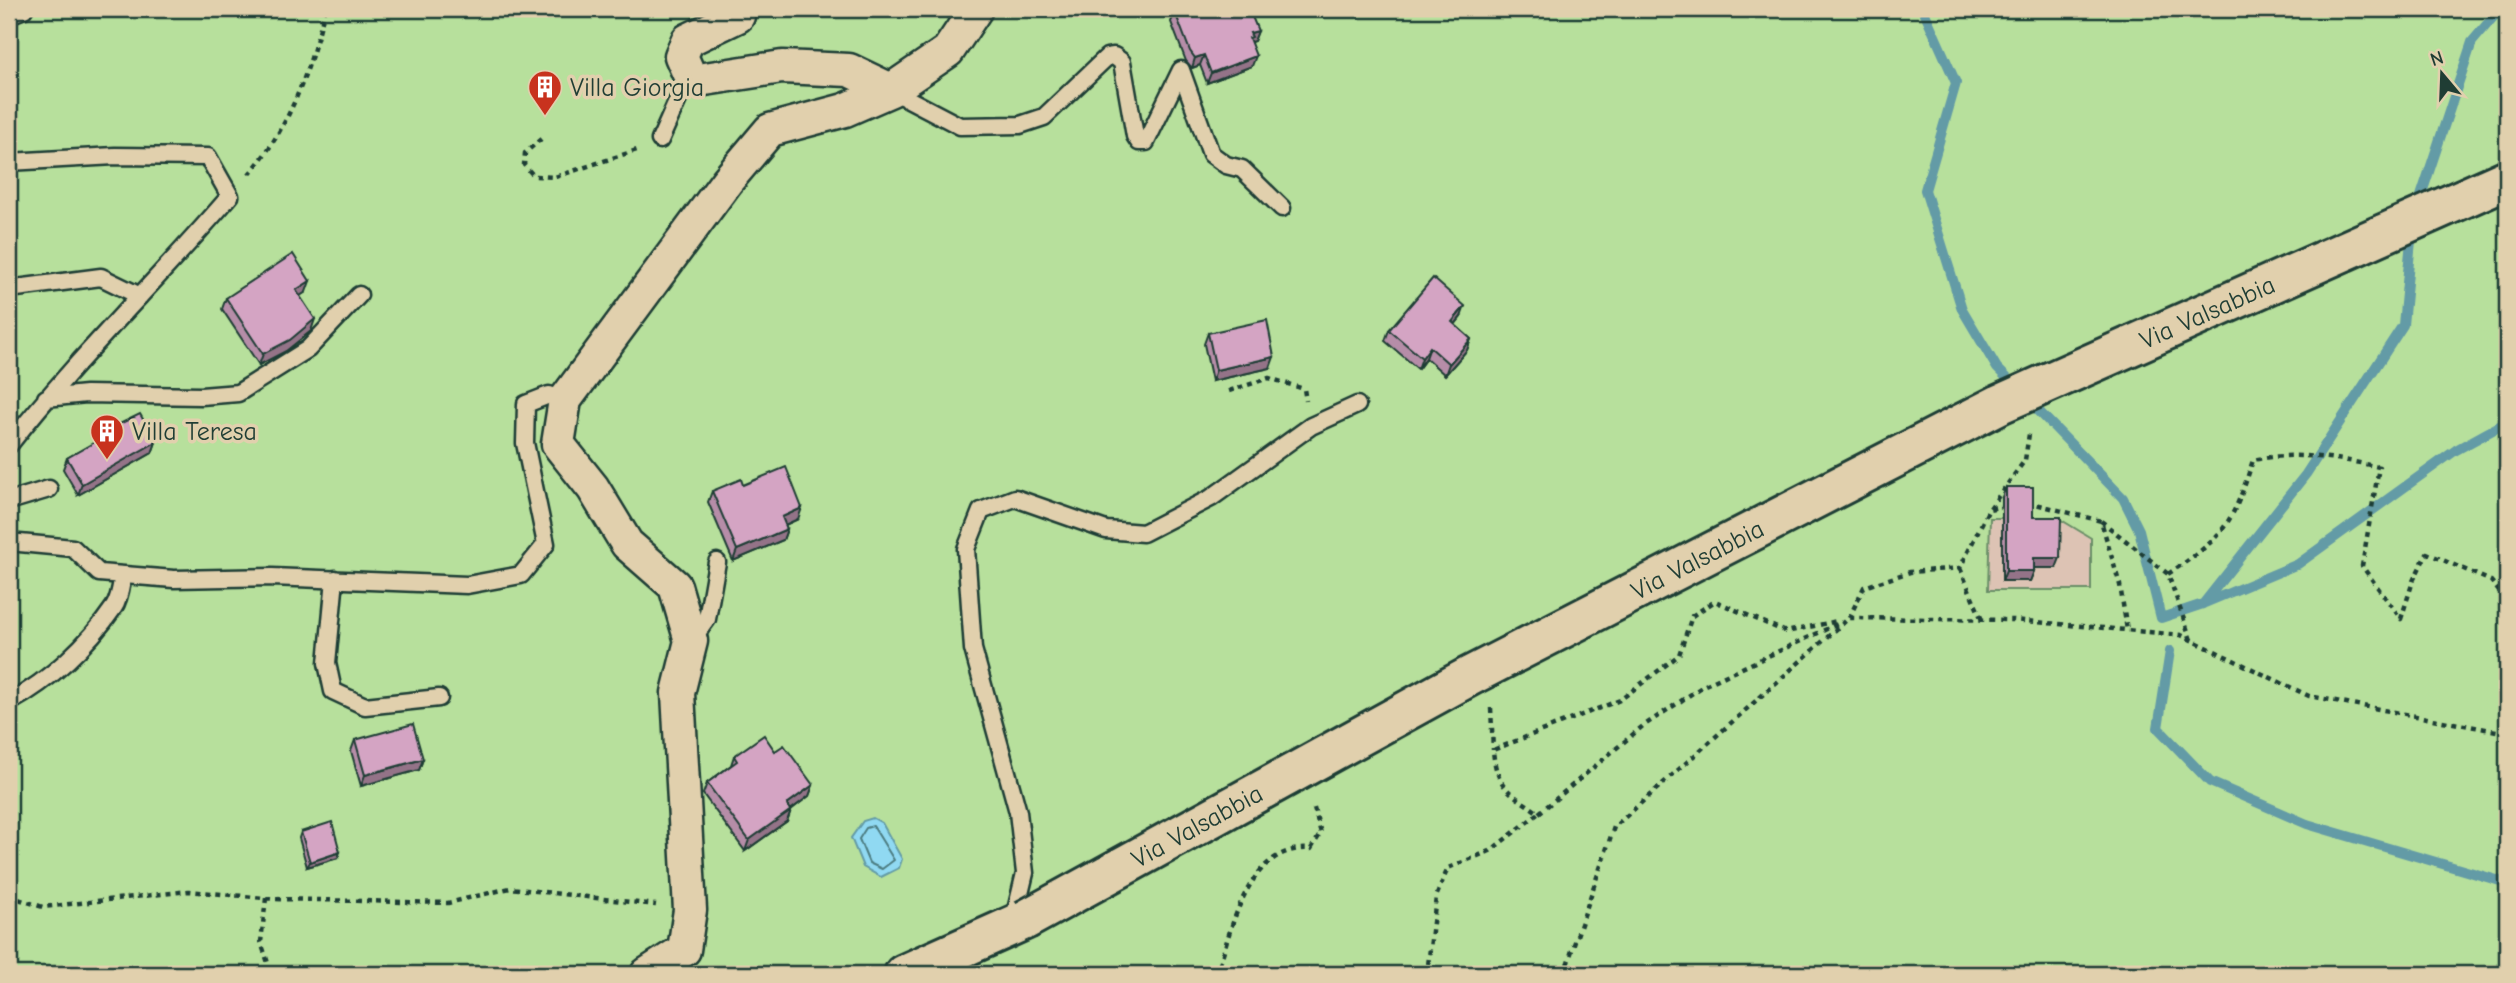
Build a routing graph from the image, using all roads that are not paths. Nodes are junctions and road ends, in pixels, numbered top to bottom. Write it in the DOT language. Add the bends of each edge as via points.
graph roads {
  1 [pos="24,9"];
  2 [pos="976,9"];
  3 [pos="746,12"];
  4 [pos="9,15"];
  5 [pos="692,81"];
  6 [pos="891,90"];
  7 [pos="660,140"];
  8 [pos="9,162"];
  9 [pos="2507,179"];
  10 [pos="1282,208"];
  11 [pos="9,289"];
  12 [pos="359,295"];
  13 [pos="140,296"];
  14 [pos="46,398"];
  15 [pos="565,400"];
  16 [pos="1357,405"];
  17 [pos="9,445"];
  18 [pos="50,489"];
  19 [pos="9,501"];
  20 [pos="9,542"];
  21 [pos="717,562"];
  22 [pos="123,575"];
  23 [pos="335,579"];
  24 [pos="691,641"];
  25 [pos="439,698"];
  26 [pos="10,702"];
  27 [pos="1019,922"];
  28 [pos="647,974"];
  29 [pos="904,974"];
  1 -- 4 [label="lane"];
  2 -- 6 [label="street" via="948,51"];
  3 -- 5 [label="street" via="688,40 681,56"];
  5 -- 6 [label="street" via="795,67 849,70"];
  5 -- 7 [label="lane" via="680,94"];
  6 -- 10 [label="lane" via="960,126 1020,125 1044,117 1107,57 1114,56 1122,62 1135,136 1146,142 1181,70 1212,154 1226,165 1242,169"];
  6 -- 15 [label="street" via="845,110 769,130"];
  8 -- 13 [label="lane" via="208,157 230,196"];
  9 -- 27 [label="main road, Via Valsabbia, bridge" via="2000,404 1471,676"];
  11 -- 13 [label="lane" via="101,277"];
  12 -- 14 [label="lane" via="308,349 238,393"];
  13 -- 14 [label="lane"];
  14 -- 17 [label="lane"];
  15 -- 23 [label="lane" via="549,395 526,404 525,443 546,544 521,575 467,585"];
  15 -- 24 [label="street" via="558,444 593,488 627,544 675,586"];
  16 -- 27 [label="lane" via="1311,426 1211,498 1143,533 1106,530 1015,498 981,511 966,549 973,649 1018,812 1025,873"];
  18 -- 19 [label="lane"];
  20 -- 22 [label="lane" via="73,548 99,573"];
  21 -- 24 [label="lane" via="707,619"];
  22 -- 23 [label="lane"];
  22 -- 26 [label="lane" via="116,604 75,652 36,687"];
  23 -- 25 [label="lane" via="327,663 332,691 365,706"];
  24 -- 28 [label="street" via="678,693 690,910 684,950"];
  27 -- 29 [label="main road, Via Valsabbia"];
}
